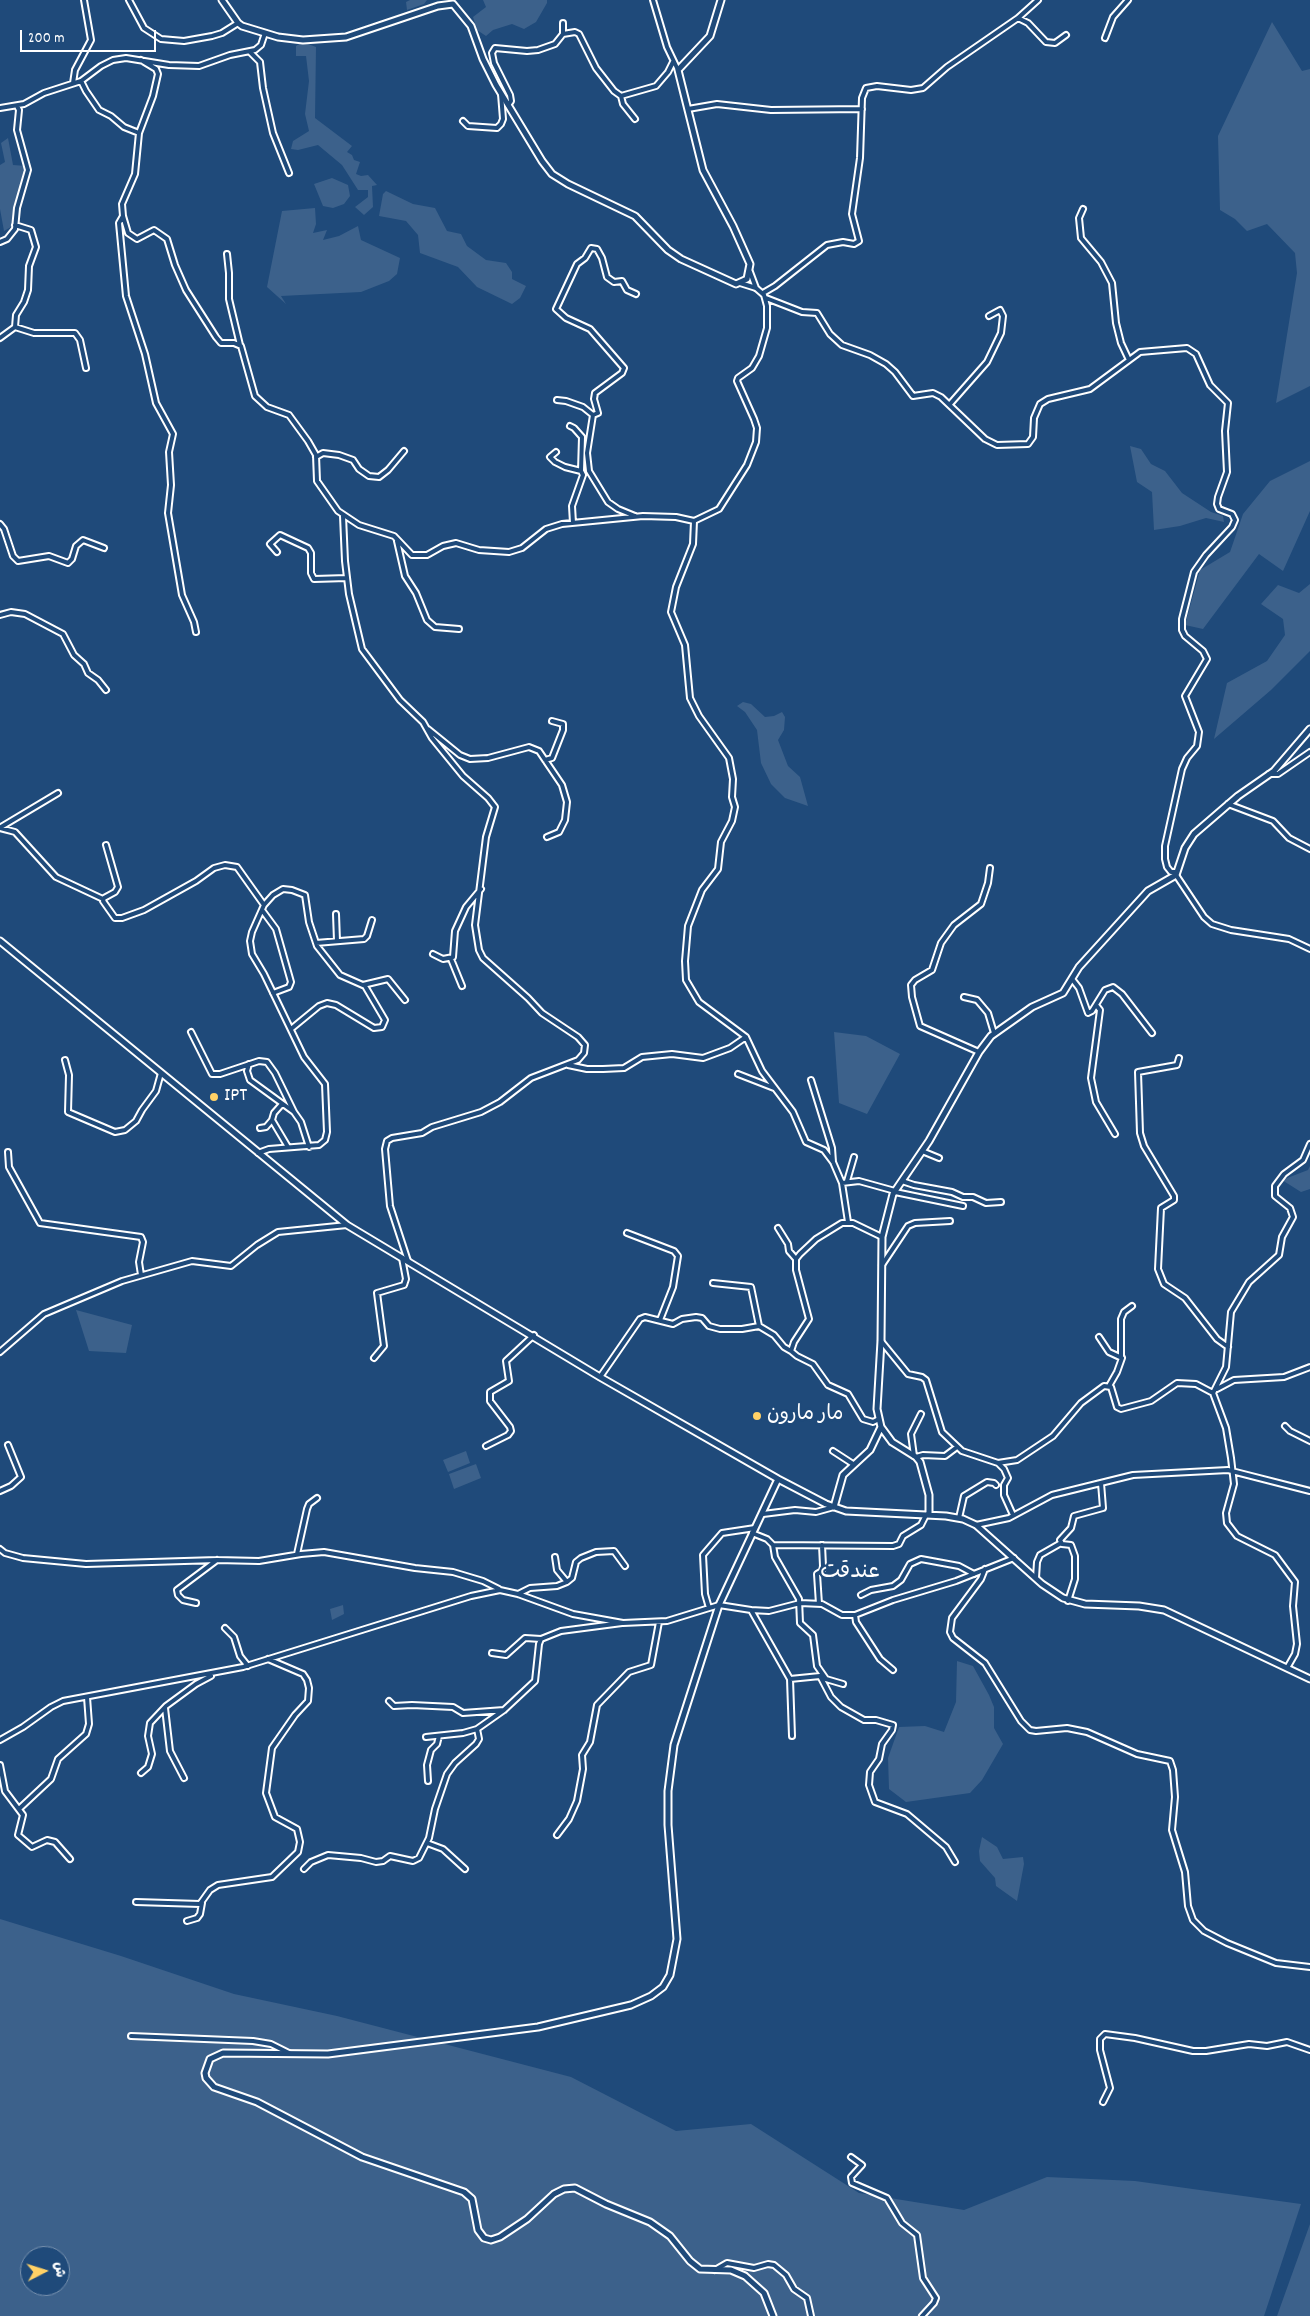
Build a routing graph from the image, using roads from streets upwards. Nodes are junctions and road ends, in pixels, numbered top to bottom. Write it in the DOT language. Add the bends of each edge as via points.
graph roads {
  1 [pos="84,0"];
  2 [pos="129,0"];
  3 [pos="222,0"];
  4 [pos="653,0"];
  5 [pos="721,0"];
  6 [pos="1038,0"];
  7 [pos="1128,0"];
  8 [pos="451,2"];
  9 [pos="1018,18"];
  10 [pos="238,23"];
  11 [pos="563,23"];
  12 [pos="265,33"];
  13 [pos="563,34"];
  14 [pos="1066,35"];
  15 [pos="1105,38"];
  16 [pos="250,52"];
  17 [pos="141,60"];
  18 [pos="673,62"];
  19 [pos="678,70"];
  20 [pos="81,81"];
  21 [pos="73,83"];
  22 [pos="501,94"];
  23 [pos="621,96"];
  24 [pos="508,105"];
  25 [pos="17,106"];
  26 [pos="0,108"];
  27 [pos="688,109"];
  28 [pos="862,109"];
  29 [pos="635,118"];
  30 [pos="463,121"];
  31 [pos="139,133"];
  32 [pos="289,173"];
  33 [pos="1084,209"];
  34 [pos="123,216"];
  35 [pos="15,225"];
  36 [pos="0,242"];
  37 [pos="227,254"];
  38 [pos="750,272"];
  39 [pos="740,283"];
  40 [pos="756,288"];
  41 [pos="763,293"];
  42 [pos="636,294"];
  43 [pos="766,298"];
  44 [pos="989,316"];
  45 [pos="15,327"];
  46 [pos="0,338"];
  47 [pos="240,345"];
  48 [pos="1129,360"];
  49 [pos="86,368"];
  50 [pos="557,400"];
  51 [pos="950,404"];
  52 [pos="593,414"];
  53 [pos="570,426"];
  54 [pos="404,451"];
  55 [pos="556,452"];
  56 [pos="316,457"];
  57 [pos="581,471"];
  58 [pos="343,516"];
  59 [pos="638,516"];
  60 [pos="694,521"];
  61 [pos="573,522"];
  62 [pos="0,524"];
  63 [pos="396,538"];
  64 [pos="104,548"];
  65 [pos="276,552"];
  66 [pos="347,578"];
  67 [pos="0,615"];
  68 [pos="459,629"];
  69 [pos="196,632"];
  70 [pos="106,690"];
  71 [pos="552,721"];
  72 [pos="426,728"];
  73 [pos="1310,729"];
  74 [pos="1310,752"];
  75 [pos="545,760"];
  76 [pos="1269,774"];
  77 [pos="58,793"];
  78 [pos="1228,804"];
  79 [pos="0,828"];
  80 [pos="546,838"];
  81 [pos="106,845"];
  82 [pos="1310,849"];
  83 [pos="990,868"];
  84 [pos="1176,873"];
  85 [pos="481,890"];
  86 [pos="103,899"];
  87 [pos="263,908"];
  88 [pos="336,914"];
  89 [pos="372,920"];
  90 [pos="0,941"];
  91 [pos="337,941"];
  92 [pos="316,943"];
  93 [pos="1310,950"];
  94 [pos="432,954"];
  95 [pos="451,959"];
  96 [pos="1072,979"];
  97 [pos="363,985"];
  98 [pos="462,986"];
  99 [pos="273,994"];
  100 [pos="964,997"];
  101 [pos="405,1000"];
  102 [pos="1096,1005"];
  103 [pos="291,1028"];
  104 [pos="191,1032"];
  105 [pos="994,1033"];
  106 [pos="1152,1033"];
  107 [pos="746,1037"];
  108 [pos="979,1052"];
  109 [pos="1179,1058"];
  110 [pos="65,1060"];
  111 [pos="249,1064"];
  112 [pos="568,1065"];
  113 [pos="161,1073"];
  114 [pos="738,1074"];
  115 [pos="811,1080"];
  116 [pos="776,1089"];
  117 [pos="282,1104"];
  118 [pos="294,1112"];
  119 [pos="272,1120"];
  120 [pos="260,1128"];
  121 [pos="1115,1134"];
  122 [pos="1310,1144"];
  123 [pos="288,1147"];
  124 [pos="309,1147"];
  125 [pos="922,1151"];
  126 [pos="8,1152"];
  127 [pos="258,1153"];
  128 [pos="854,1157"];
  129 [pos="939,1158"];
  130 [pos="833,1162"];
  131 [pos="902,1181"];
  132 [pos="845,1182"];
  133 [pos="895,1191"];
  134 [pos="1001,1202"];
  135 [pos="963,1206"];
  136 [pos="950,1221"];
  137 [pos="848,1222"];
  138 [pos="347,1225"];
  139 [pos="778,1228"];
  140 [pos="627,1233"];
  141 [pos="882,1237"];
  142 [pos="402,1258"];
  143 [pos="796,1259"];
  144 [pos="408,1261"];
  145 [pos="881,1267"];
  146 [pos="141,1275"];
  147 [pos="713,1283"];
  148 [pos="1132,1306"];
  149 [pos="660,1320"];
  150 [pos="758,1326"];
  151 [pos="534,1335"];
  152 [pos="1099,1337"];
  153 [pos="881,1341"];
  154 [pos="1228,1347"];
  155 [pos="791,1351"];
  156 [pos="0,1352"];
  157 [pos="1121,1357"];
  158 [pos="374,1358"];
  159 [pos="1310,1367"];
  160 [pos="600,1377"];
  161 [pos="1109,1386"];
  162 [pos="1213,1392"];
  163 [pos="921,1414"];
  164 [pos="879,1419"];
  165 [pos="1284,1426"];
  166 [pos="881,1427"];
  167 [pos="1310,1441"];
  168 [pos="8,1445"];
  169 [pos="486,1446"];
  170 [pos="957,1446"];
  171 [pos="833,1452"];
  172 [pos="915,1456"];
  173 [pos="998,1463"];
  174 [pos="854,1464"];
  175 [pos="1232,1470"];
  176 [pos="778,1479"];
  177 [pos="1101,1483"];
  178 [pos="996,1485"];
  179 [pos="0,1491"];
  180 [pos="1310,1491"];
  181 [pos="318,1498"];
  182 [pos="834,1507"];
  183 [pos="763,1514"];
  184 [pos="927,1515"];
  185 [pos="1013,1515"];
  186 [pos="959,1518"];
  187 [pos="976,1526"];
  188 [pos="754,1530"];
  189 [pos="1060,1543"];
  190 [pos="822,1544"];
  191 [pos="773,1545"];
  192 [pos="0,1549"];
  193 [pos="297,1554"];
  194 [pos="555,1558"];
  195 [pos="1014,1558"];
  196 [pos="217,1560"];
  197 [pos="625,1566"];
  198 [pos="984,1570"];
  199 [pos="974,1574"];
  200 [pos="1036,1578"];
  201 [pos="567,1582"];
  202 [pos="500,1590"];
  203 [pos="518,1594"];
  204 [pos="861,1595"];
  205 [pos="1068,1600"];
  206 [pos="196,1603"];
  207 [pos="800,1603"];
  208 [pos="819,1604"];
  209 [pos="719,1605"];
  210 [pos="709,1608"];
  211 [pos="751,1610"];
  212 [pos="855,1615"];
  213 [pos="659,1622"];
  214 [pos="624,1623"];
  215 [pos="225,1628"];
  216 [pos="541,1639"];
  217 [pos="492,1653"];
  218 [pos="268,1659"];
  219 [pos="248,1666"];
  220 [pos="1287,1668"];
  221 [pos="893,1670"];
  222 [pos="215,1674"];
  223 [pos="790,1679"];
  224 [pos="1310,1679"];
  225 [pos="843,1684"];
  226 [pos="87,1697"];
  227 [pos="390,1701"];
  228 [pos="165,1708"];
  229 [pos="504,1710"];
  230 [pos="477,1729"];
  231 [pos="439,1736"];
  232 [pos="792,1736"];
  233 [pos="426,1737"];
  234 [pos="0,1740"];
  235 [pos="0,1765"];
  236 [pos="141,1773"];
  237 [pos="184,1778"];
  238 [pos="428,1781"];
  239 [pos="20,1808"];
  240 [pos="557,1835"];
  241 [pos="427,1843"];
  242 [pos="70,1860"];
  243 [pos="955,1862"];
  244 [pos="304,1869"];
  245 [pos="465,1869"];
  246 [pos="136,1902"];
  247 [pos="202,1903"];
  248 [pos="187,1920"];
  249 [pos="1310,1966"];
  250 [pos="131,2036"];
  251 [pos="1310,2050"];
  252 [pos="290,2053"];
  253 [pos="1103,2102"];
  254 [pos="851,2157"];
  255 [pos="715,2270"];
  256 [pos="773,2316"];
  257 [pos="811,2316"];
  258 [pos="922,2316"];
  1 -- 21 [label="street" via="91,40 75,70"];
  2 -- 10 [label="street" via="144,28 161,39 184,41 212,36"];
  3 -- 10 [label="street"];
  4 -- 18 [label="street"];
  5 -- 19 [label="street" via="710,36"];
  6 -- 9 [label="street"];
  7 -- 15 [label="street" via="1113,17"];
  8 -- 12 [label="street" via="337,39 298,40"];
  8 -- 22 [label="street" via="471,26 482,59"];
  9 -- 14 [label="street" via="1028,23 1046,42 1055,43"];
  9 -- 28 [label="street" via="923,88 866,88"];
  10 -- 12 [label="street"];
  11 -- 13 [label="street"];
  12 -- 16 [label="street" via="259,48"];
  13 -- 23 [label="street" via="579,34 596,68"];
  13 -- 24 [label="street" via="555,44 538,50 494,48 494,63 510,95"];
  16 -- 17 [label="street" via="199,66"];
  16 -- 32 [label="street" via="260,62 273,133"];
  17 -- 20 [label="street" via="113,60"];
  17 -- 31 [label="street" via="156,69 158,74"];
  18 -- 19 [label="street"];
  18 -- 23 [label="street" via="656,86"];
  19 -- 27 [label="street"];
  20 -- 21 [label="street"];
  20 -- 31 [label="street" via="99,110"];
  21 -- 25 [label="street"];
  22 -- 24 [label="street"];
  22 -- 30 [label="street" via="503,119 496,128 468,126"];
  23 -- 29 [label="street" via="623,104"];
  24 -- 39 [label="street" via="542,162 557,178 635,216 681,259 733,283"];
  25 -- 26 [label="street"];
  25 -- 35 [label="street" via="17,130 28,170"];
  27 -- 28 [label="street" via="717,104 771,110"];
  27 -- 38 [label="street" via="703,170 747,256"];
  28 -- 41 [label="street" via="860,158 852,214 859,241 827,245"];
  31 -- 34 [label="street" via="136,171 123,201"];
  33 -- 48 [label="street" via="1079,218 1081,238 1101,262 1112,283 1120,344"];
  34 -- 47 [label="street" via="128,234 133,238 154,230 163,234 186,290 216,338 221,343"];
  34 -- 69 [label="street" via="119,223 126,296 145,354 158,411 173,434 169,452 168,513 182,595"];
  35 -- 36 [label="street" via="10,236"];
  35 -- 45 [label="street" via="31,230 36,247 29,266 28,290 15,317"];
  37 -- 47 [label="street" via="229,299"];
  38 -- 39 [label="street"];
  38 -- 40 [label="street"];
  39 -- 40 [label="street"];
  40 -- 41 [label="street"];
  41 -- 43 [label="street"];
  42 -- 52 [label="street" via="627,290 622,281 614,282 607,278 602,258 597,249 591,248 577,264 556,309 566,318 590,329 624,368 595,393 598,413"];
  43 -- 51 [label="street" via="802,312 817,313 837,341 846,348 870,354 886,364 911,395 918,397 933,393"];
  43 -- 60 [label="street" via="766,338 755,363 737,381 757,428 756,442 747,465 722,504 711,514"];
  44 -- 51 [label="street" via="1000,310 1003,316 1001,333 987,362"];
  45 -- 46 [label="street"];
  45 -- 49 [label="street" via="34,333 75,333 80,340"];
  47 -- 56 [label="street" via="254,396 262,404 293,418"];
  48 -- 51 [label="street" via="1085,392 1048,399 1040,404 1034,418 1033,437 1025,445 991,443"];
  48 -- 84 [label="street" via="1143,351 1190,348 1210,386 1226,399 1229,407 1225,432 1227,472 1217,504 1235,520 1194,572 1181,622 1185,636 1204,651 1206,659 1185,696 1199,732 1197,746 1182,769 1166,840 1165,863 1171,872"];
  50 -- 52 [label="street" via="583,407"];
  52 -- 59 [label="street" via="586,459 591,476 608,502"];
  53 -- 57 [label="street" via="582,437"];
  54 -- 56 [label="street" via="379,477 369,476 359,470 353,460 339,455 323,453"];
  55 -- 57 [label="street" via="550,457 555,462"];
  56 -- 58 [label="street" via="318,481"];
  57 -- 61 [label="street" via="584,475 572,506"];
  58 -- 63 [label="street" via="358,525"];
  58 -- 66 [label="street"];
  59 -- 60 [label="street"];
  59 -- 61 [label="street"];
  60 -- 107 [label="street" via="693,544 676,587 671,612 685,645 690,698 729,758 735,807 720,842 718,869 702,890 688,926 684,968 688,985 699,1002"];
  61 -- 63 [label="street" via="546,529 522,548 509,552 479,550 456,543 419,556 408,553"];
  62 -- 64 [label="street" via="13,556 18,560 49,556 68,563 76,546 83,540"];
  63 -- 68 [label="street" via="405,576 427,620 434,627"];
  65 -- 66 [label="street" via="270,544 280,535 308,548 314,579"];
  66 -- 72 [label="street" via="350,602 365,654"];
  67 -- 70 [label="street" via="11,612 25,614 63,634 74,655"];
  71 -- 75 [label="street" via="563,724 563,730 552,758"];
  72 -- 75 [label="street" via="466,758 482,759 529,747 539,751"];
  72 -- 85 [label="street" via="463,776 495,808 486,837"];
  73 -- 76 [label="street"];
  74 -- 76 [label="street" via="1278,774"];
  75 -- 80 [label="street" via="564,789 567,808 559,832"];
  76 -- 78 [label="street"];
  77 -- 79 [label="street"];
  78 -- 82 [label="street" via="1272,822 1289,838"];
  78 -- 84 [label="street" via="1189,840"];
  79 -- 86 [label="street" via="15,832 56,877"];
  81 -- 86 [label="street" via="118,887"];
  83 -- 108 [label="street" via="981,904 954,925 941,943 932,970 912,985 920,1026"];
  84 -- 93 [label="street" via="1208,922 1231,930 1289,939"];
  84 -- 96 [label="street" via="1148,891 1079,966"];
  85 -- 95 [label="street" via="466,906 455,931 454,956"];
  85 -- 112 [label="street" via="475,931 480,954 542,1013 584,1043 584,1053"];
  86 -- 87 [label="street" via="113,916 122,918 168,898 214,868 229,864 240,870"];
  87 -- 92 [label="street" via="273,894 283,889 306,896"];
  87 -- 99 [label="street" via="252,932 250,949"];
  87 -- 99 [label="street" via="276,929 291,982 289,987"];
  88 -- 91 [label="street"];
  89 -- 91 [label="street" via="366,938"];
  90 -- 113 [label="street"];
  91 -- 92 [label="street"];
  92 -- 97 [label="street" via="340,975"];
  94 -- 95 [label="street"];
  95 -- 98 [label="street"];
  96 -- 102 [label="street" via="1079,988 1087,1012"];
  96 -- 105 [label="street" via="1060,995 1036,1005"];
  97 -- 101 [label="street" via="388,979"];
  97 -- 103 [label="street" via="383,1016 385,1024 382,1027 373,1027 330,1003 319,1006"];
  99 -- 103 [label="street"];
  100 -- 105 [label="street" via="977,1000 988,1013"];
  102 -- 106 [label="street" via="1105,990 1114,987"];
  102 -- 121 [label="street" via="1100,1010 1091,1068 1092,1083 1096,1102"];
  103 -- 124 [label="street" via="306,1061 327,1088 326,1137 321,1144"];
  104 -- 111 [label="street" via="212,1074"];
  105 -- 108 [label="street"];
  107 -- 112 [label="street" via="730,1048 703,1058 672,1054 642,1057 626,1067 615,1069 591,1070"];
  107 -- 116 [label="street" via="758,1065"];
  108 -- 125 [label="street"];
  109 -- 154 [label="street" via="1177,1065 1138,1072 1140,1133 1144,1146 1174,1196 1174,1200 1161,1208 1158,1269 1164,1284 1186,1300 1217,1339"];
  110 -- 113 [label="street" via="69,1075 68,1112 116,1132 125,1130 136,1121 156,1091"];
  111 -- 117 [label="street" via="250,1080"];
  111 -- 118 [label="street" via="262,1060 267,1062"];
  112 -- 144 [label="street" via="531,1078 481,1112 387,1142 390,1206"];
  113 -- 127 [label="street"];
  114 -- 116 [label="street"];
  115 -- 130 [label="street" via="832,1148"];
  116 -- 130 [label="street" via="793,1112 806,1142 824,1150"];
  117 -- 118 [label="street"];
  117 -- 119 [label="street"];
  118 -- 124 [label="street" via="303,1124"];
  119 -- 120 [label="street"];
  119 -- 123 [label="street"];
  122 -- 154 [label="street" via="1303,1160 1284,1174 1275,1186 1275,1196 1290,1208 1293,1217 1282,1237 1279,1255 1250,1282 1230,1312"];
  123 -- 124 [label="street"];
  123 -- 127 [label="street"];
  125 -- 129 [label="street"];
  125 -- 131 [label="street"];
  126 -- 146 [label="street" via="9,1166 40,1223 141,1237"];
  127 -- 138 [label="street"];
  128 -- 132 [label="street"];
  130 -- 132 [label="street"];
  131 -- 133 [label="street"];
  131 -- 134 [label="street" via="954,1192 986,1203"];
  132 -- 133 [label="street" via="859,1181"];
  132 -- 137 [label="street"];
  133 -- 135 [label="street"];
  133 -- 141 [label="street"];
  136 -- 145 [label="street" via="908,1226"];
  137 -- 141 [label="street"];
  137 -- 143 [label="street" via="837,1225 816,1239"];
  138 -- 142 [label="street"];
  138 -- 146 [label="street" via="278,1232 231,1266 192,1261"];
  139 -- 143 [label="street"];
  140 -- 149 [label="street" via="674,1251 678,1256 673,1287"];
  141 -- 145 [label="street"];
  142 -- 144 [label="street"];
  142 -- 158 [label="street" via="404,1285 377,1293 384,1346"];
  143 -- 155 [label="street" via="797,1276 809,1319"];
  144 -- 151 [label="street"];
  145 -- 153 [label="street"];
  146 -- 156 [label="street" via="44,1314"];
  147 -- 150 [label="street" via="751,1287"];
  148 -- 157 [label="street" via="1121,1319"];
  149 -- 150 [label="street" via="673,1324 696,1317 720,1329 742,1330"];
  149 -- 160 [label="street" via="640,1319"];
  150 -- 155 [label="street"];
  151 -- 160 [label="street"];
  151 -- 169 [label="street" via="506,1361 510,1381 490,1392 490,1401 511,1431"];
  152 -- 157 [label="street" via="1109,1352"];
  153 -- 164 [label="street" via="877,1393"];
  153 -- 170 [label="street" via="908,1374 926,1380 942,1432"];
  154 -- 162 [label="street" via="1226,1368"];
  155 -- 164 [label="street" via="813,1364 828,1385 848,1394 863,1419 873,1422"];
  157 -- 161 [label="street"];
  159 -- 162 [label="street" via="1284,1377 1231,1381"];
  160 -- 176 [label="street"];
  161 -- 162 [label="street" via="1121,1410 1151,1400 1177,1383 1196,1384"];
  161 -- 173 [label="street" via="1103,1386 1087,1398 1053,1436 1017,1460"];
  162 -- 175 [label="street" via="1226,1428"];
  163 -- 172 [label="street" via="911,1434"];
  164 -- 166 [label="street"];
  165 -- 167 [label="street"];
  166 -- 172 [label="street" via="892,1442"];
  166 -- 174 [label="street" via="873,1446"];
  168 -- 179 [label="street" via="21,1477"];
  170 -- 172 [label="street" via="946,1456"];
  170 -- 173 [label="street" via="962,1451"];
  171 -- 174 [label="street"];
  172 -- 184 [label="street" via="928,1489"];
  173 -- 185 [label="street" via="1008,1475 1004,1495"];
  174 -- 182 [label="street" via="842,1478"];
  175 -- 177 [label="street" via="1133,1475"];
  175 -- 180 [label="street"];
  175 -- 220 [label="street" via="1233,1492 1226,1513 1228,1526 1237,1536 1275,1556 1295,1582 1293,1606 1297,1644"];
  176 -- 182 [label="street"];
  176 -- 183 [label="street"];
  177 -- 185 [label="street" via="1045,1497"];
  177 -- 189 [label="street" via="1104,1508 1074,1516 1072,1526 1062,1535"];
  178 -- 186 [label="street" via="987,1482 964,1496"];
  181 -- 193 [label="street" via="307,1509"];
  182 -- 183 [label="street" via="816,1512 789,1510"];
  182 -- 184 [label="street" via="858,1513"];
  183 -- 188 [label="street"];
  184 -- 186 [label="street"];
  184 -- 190 [label="street" via="925,1521 903,1536 899,1544 876,1548"];
  185 -- 187 [label="street"];
  186 -- 187 [label="street"];
  187 -- 195 [label="street"];
  188 -- 191 [label="street"];
  188 -- 209 [label="street"];
  188 -- 210 [label="street" via="722,1533 703,1555"];
  189 -- 200 [label="street" via="1040,1555"];
  189 -- 205 [label="street" via="1071,1545 1075,1556 1075,1579"];
  190 -- 191 [label="street"];
  190 -- 208 [label="street" via="823,1566 817,1574"];
  191 -- 207 [label="street" via="775,1557"];
  192 -- 196 [label="street" via="15,1557 78,1564"];
  193 -- 196 [label="street" via="258,1561"];
  193 -- 202 [label="street" via="324,1552 453,1572 484,1581"];
  194 -- 201 [label="street" via="557,1570"];
  195 -- 198 [label="street"];
  195 -- 200 [label="street"];
  196 -- 206 [label="street" via="177,1590 180,1598"];
  197 -- 201 [label="street" via="614,1551 596,1552 576,1562 572,1578"];
  198 -- 199 [label="street"];
  198 -- 249 [label="street" via="952,1618 950,1632 953,1638 985,1663 1021,1721 1036,1731 1067,1728 1087,1732 1137,1754 1170,1762 1175,1797 1172,1830 1185,1872 1188,1906 1193,1920 1204,1931 1227,1943 1276,1963"];
  199 -- 204 [label="street" via="959,1566 921,1559 910,1564 901,1580 893,1586"];
  199 -- 212 [label="street"];
  200 -- 205 [label="street"];
  201 -- 203 [label="street" via="530,1588"];
  202 -- 203 [label="street"];
  202 -- 218 [label="street" via="471,1596"];
  203 -- 214 [label="street" via="573,1614"];
  205 -- 220 [label="street" via="1098,1606 1164,1610"];
  207 -- 208 [label="street"];
  207 -- 211 [label="street" via="769,1611"];
  207 -- 225 [label="street" via="800,1623 813,1635 817,1666 826,1679"];
  208 -- 212 [label="street" via="842,1615"];
  209 -- 210 [label="street"];
  209 -- 211 [label="street"];
  209 -- 252 [label="street" via="671,1760 668,1825 677,1939 672,1968 663,1987 631,2005 538,2027 328,2054"];
  210 -- 213 [label="street"];
  211 -- 223 [label="street"];
  212 -- 221 [label="street" via="856,1622 880,1659"];
  213 -- 214 [label="street"];
  213 -- 240 [label="street" via="652,1664 629,1672 597,1705 590,1742 582,1756 577,1801"];
  214 -- 216 [label="street" via="561,1631"];
  215 -- 219 [label="street" via="234,1638 240,1656"];
  216 -- 217 [label="street" via="526,1638 506,1655"];
  216 -- 229 [label="street" via="535,1681"];
  218 -- 219 [label="street"];
  218 -- 247 [label="street" via="303,1674 309,1688 308,1701 274,1743 266,1793 272,1813 297,1829 300,1848 272,1876 218,1885 210,1890"];
  219 -- 222 [label="street"];
  220 -- 224 [label="street"];
  222 -- 226 [label="street"];
  222 -- 228 [label="street"];
  223 -- 232 [label="street"];
  223 -- 243 [label="street" via="820,1676 831,1697 841,1707 864,1720 893,1725 882,1744 879,1760 870,1772 869,1785 875,1802 907,1814 946,1847"];
  226 -- 234 [label="street" via="57,1704"];
  226 -- 239 [label="street" via="89,1724 86,1734 58,1758 51,1780"];
  227 -- 229 [label="street" via="394,1706 453,1707 463,1713"];
  228 -- 236 [label="street" via="150,1723 148,1736 152,1754 148,1767"];
  228 -- 237 [label="street" via="170,1751"];
  229 -- 230 [label="street"];
  230 -- 231 [label="street"];
  230 -- 241 [label="street" via="479,1739 476,1744 447,1774"];
  231 -- 233 [label="street"];
  231 -- 238 [label="street" via="427,1765"];
  235 -- 239 [label="street" via="5,1791"];
  239 -- 242 [label="street" via="24,1818 17,1832 22,1840 32,1847 45,1841 55,1842"];
  241 -- 244 [label="street" via="419,1858 413,1861 395,1856 376,1862 328,1855 311,1862"];
  241 -- 245 [label="street" via="443,1849"];
  246 -- 247 [label="street"];
  247 -- 248 [label="street" via="197,1918"];
  250 -- 252 [label="street" via="253,2041 271,2044"];
  251 -- 253 [label="street" via="1287,2042 1192,2050 1105,2034 1100,2037 1100,2050 1110,2088"];
  252 -- 255 [label="street" via="215,2055 206,2066 206,2078 214,2087 257,2102 362,2157 464,2192 472,2198 479,2234 484,2238 495,2239 517,2226 559,2190 575,2188 650,2222 670,2236 696,2266"];
  254 -- 258 [label="street" via="862,2165 851,2177 852,2183 887,2198 902,2223 917,2235 922,2278 936,2298"];
  255 -- 256 [label="street" via="736,2271 750,2279 767,2298"];
  255 -- 257 [label="street" via="727,2263 754,2268 774,2265 786,2275 794,2289 807,2298"];
}
